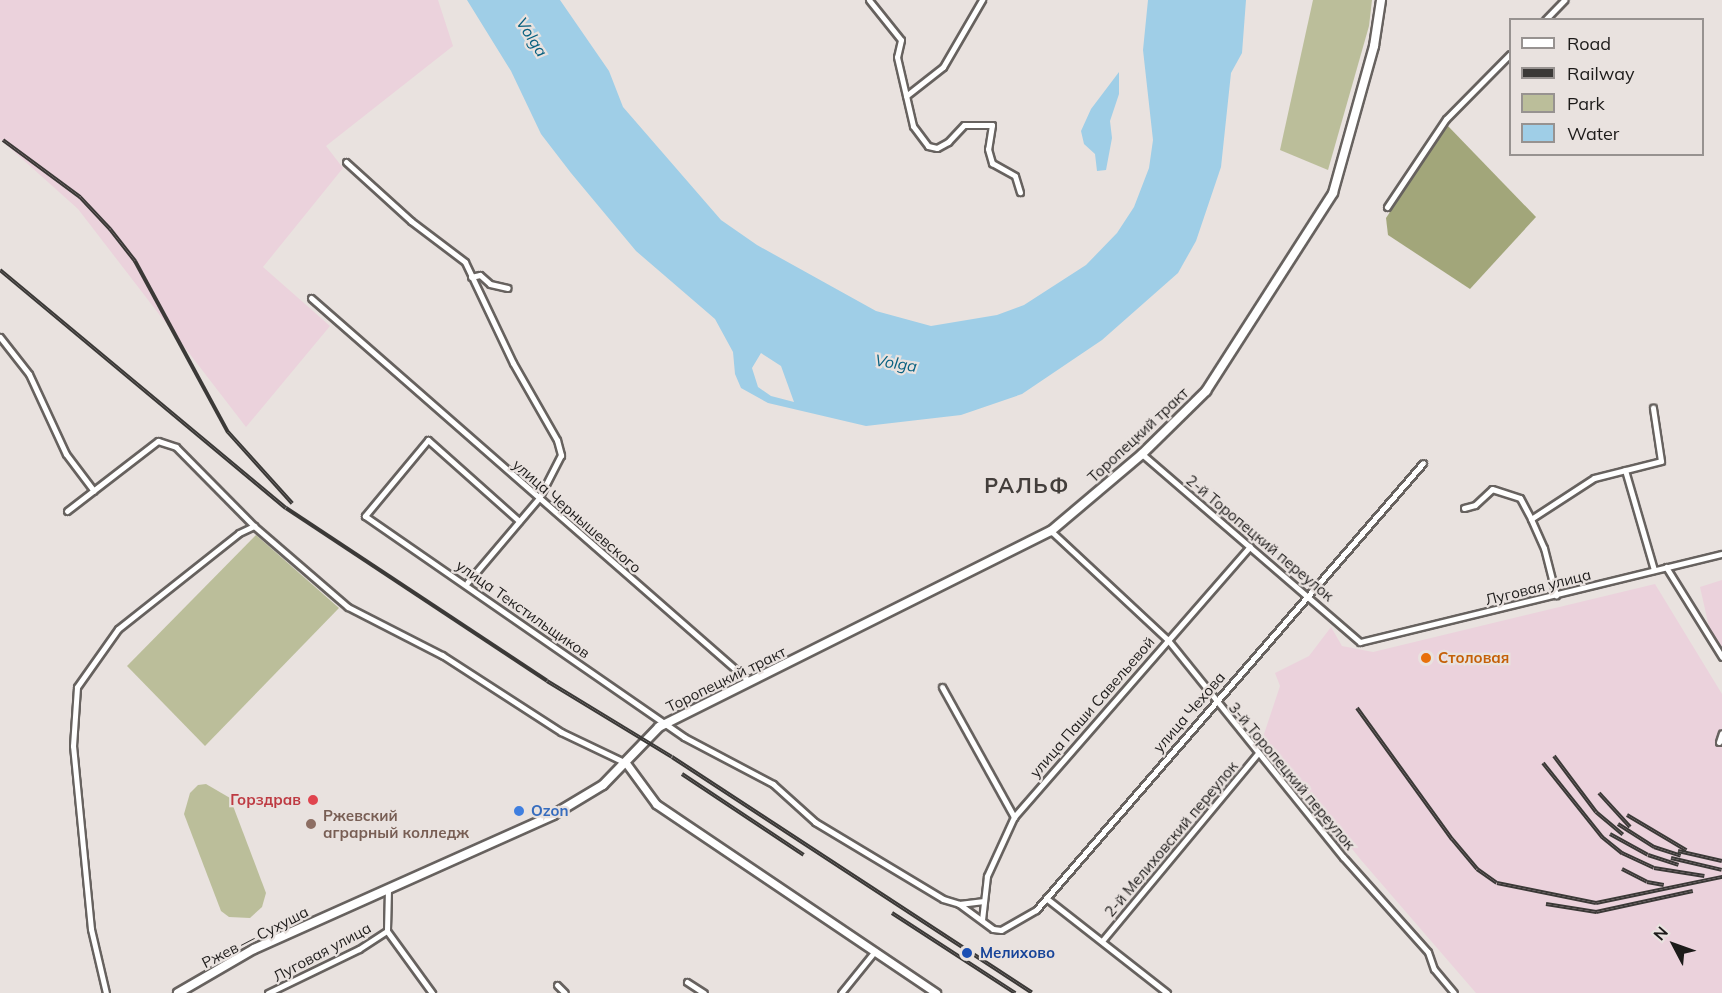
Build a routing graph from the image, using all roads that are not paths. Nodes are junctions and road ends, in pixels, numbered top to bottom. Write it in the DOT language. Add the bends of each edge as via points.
graph roads {
  1 [pos="869,0"];
  2 [pos="982,0"];
  3 [pos="1564,0"];
  4 [pos="1382,1"];
  5 [pos="1547,18"];
  6 [pos="1509,55"];
  7 [pos="906,96"];
  8 [pos="346,162"];
  9 [pos="1020,192"];
  10 [pos="1387,207"];
  11 [pos="471,277"];
  12 [pos="508,288"];
  13 [pos="311,298"];
  14 [pos="0,337"];
  15 [pos="1653,408"];
  16 [pos="1142,454"];
  17 [pos="1423,463"];
  18 [pos="1625,470"];
  19 [pos="94,491"];
  20 [pos="539,498"];
  21 [pos="1464,508"];
  22 [pos="67,511"];
  23 [pos="1531,519"];
  24 [pos="519,521"];
  25 [pos="254,526"];
  26 [pos="1051,531"];
  27 [pos="1250,546"];
  28 [pos="1722,554"];
  29 [pos="1666,567"];
  30 [pos="1654,570"];
  31 [pos="467,583"];
  32 [pos="1309,595"];
  33 [pos="1556,595"];
  34 [pos="1167,639"];
  35 [pos="1360,642"];
  36 [pos="1722,657"];
  37 [pos="750,682"];
  38 [pos="942,687"];
  39 [pos="1214,701"];
  40 [pos="666,724"];
  41 [pos="1722,733"];
  42 [pos="1719,742"];
  43 [pos="1258,753"];
  44 [pos="626,762"];
  45 [pos="1014,817"];
  46 [pos="388,890"];
  47 [pos="1046,898"];
  48 [pos="982,901"];
  49 [pos="959,904"];
  50 [pos="982,920"];
  51 [pos="387,931"];
  52 [pos="1102,941"];
  53 [pos="875,951"];
  54 [pos="687,982"];
  55 [pos="557,986"];
  56 [pos="106,993"];
  57 [pos="178,993"];
  58 [pos="268,993"];
  59 [pos="432,993"];
  60 [pos="566,993"];
  61 [pos="704,993"];
  62 [pos="841,993"];
  63 [pos="936,993"];
  64 [pos="1167,993"];
  65 [pos="1454,993"];
  1 -- 7 [label="street" via="901,40 897,57"];
  2 -- 7 [label="street" via="942,67"];
  3 -- 5 [label="street"];
  4 -- 16 [label="main road, Торопецкий тракт" via="1374,46 1333,193 1206,391"];
  6 -- 10 [label="street" via="1446,119"];
  7 -- 9 [label="street" via="913,126 928,146 937,148 964,125 992,125 988,149 992,163 1015,176"];
  8 -- 11 [label="street" via="411,221 465,262"];
  11 -- 12 [label="street" via="480,275 490,284"];
  11 -- 20 [label="street" via="557,440 561,454"];
  13 -- 20 [label="street, улица Чернышевского"];
  14 -- 19 [label="street" via="29,374 66,454"];
  15 -- 18 [label="street" via="1661,461"];
  16 -- 26 [label="main road, Торопецкий тракт"];
  16 -- 27 [label="street, 2-й Торопецкий переулок"];
  17 -- 32 [label="street, улица Чехова"];
  18 -- 23 [label="street" via="1594,478"];
  18 -- 30 [label="street"];
  19 -- 22 [label="street"];
  19 -- 25 [label="street" via="158,441 176,447"];
  20 -- 24 [label="street"];
  20 -- 37 [label="street, улица Чернышевского"];
  21 -- 23 [label="street" via="1492,489 1520,498"];
  23 -- 33 [label="street" via="1544,548"];
  24 -- 31 [label="street"];
  24 -- 31 [label="street, улица Текстильщиков" via="428,440 365,516"];
  25 -- 44 [label="street" via="348,607 442,656 561,732"];
  25 -- 56 [label="street" via="239,533 118,629 77,687 74,757 91,929"];
  26 -- 34 [label="street, 3-й Торопецкий переулок"];
  26 -- 37 [label="main road, Торопецкий тракт"];
  27 -- 32 [label="street, 2-й Торопецкий переулок"];
  27 -- 34 [label="street, улица Паши Савельевой"];
  28 -- 29 [label="street, Луговая улица"];
  29 -- 30 [label="street, Луговая улица"];
  29 -- 36 [label="street"];
  30 -- 33 [label="street, Луговая улица"];
  31 -- 40 [label="street, улица Текстильщиков"];
  32 -- 35 [label="street, 2-й Торопецкий переулок"];
  32 -- 39 [label="street, улица Чехова"];
  33 -- 35 [label="street, Луговая улица"];
  34 -- 39 [label="street, 3-й Торопецкий переулок"];
  34 -- 45 [label="street, улица Паши Савельевой"];
  37 -- 40 [label="main road, Торопецкий тракт"];
  38 -- 45 [label="street"];
  39 -- 43 [label="street, 3-й Торопецкий переулок"];
  39 -- 47 [label="street, улица Чехова"];
  40 -- 44 [label="main road, Торопецкий тракт"];
  40 -- 49 [label="street" via="773,784 816,822 926,891"];
  41 -- 42 [label="street"];
  43 -- 52 [label="street, 2-й Мелиховский переулок"];
  43 -- 65 [label="street, 3-й Торопецкий переулок" via="1428,952 1434,969"];
  44 -- 46 [label="main road" via="603,785 553,815"];
  44 -- 53 [label="street" via="656,804"];
  45 -- 48 [label="street, улица Паши Савельевой" via="987,876"];
  46 -- 51 [label="street"];
  46 -- 57 [label="main road, Ржев — Сухуша" via="254,949"];
  47 -- 50 [label="street, улица Чехова" via="1007,929 993,929"];
  47 -- 52 [label="street"];
  48 -- 49 [label="street"];
  48 -- 50 [label="street, улица Паши Савельевой"];
  49 -- 50 [label="street, улица Чехова"];
  51 -- 58 [label="street, Луговая улица" via="359,949"];
  51 -- 59 [label="street"];
  52 -- 64 [label="street"];
  53 -- 62 [label="street"];
  53 -- 63 [label="street"];
  54 -- 61 [label="street"];
  55 -- 60 [label="street"];
}
